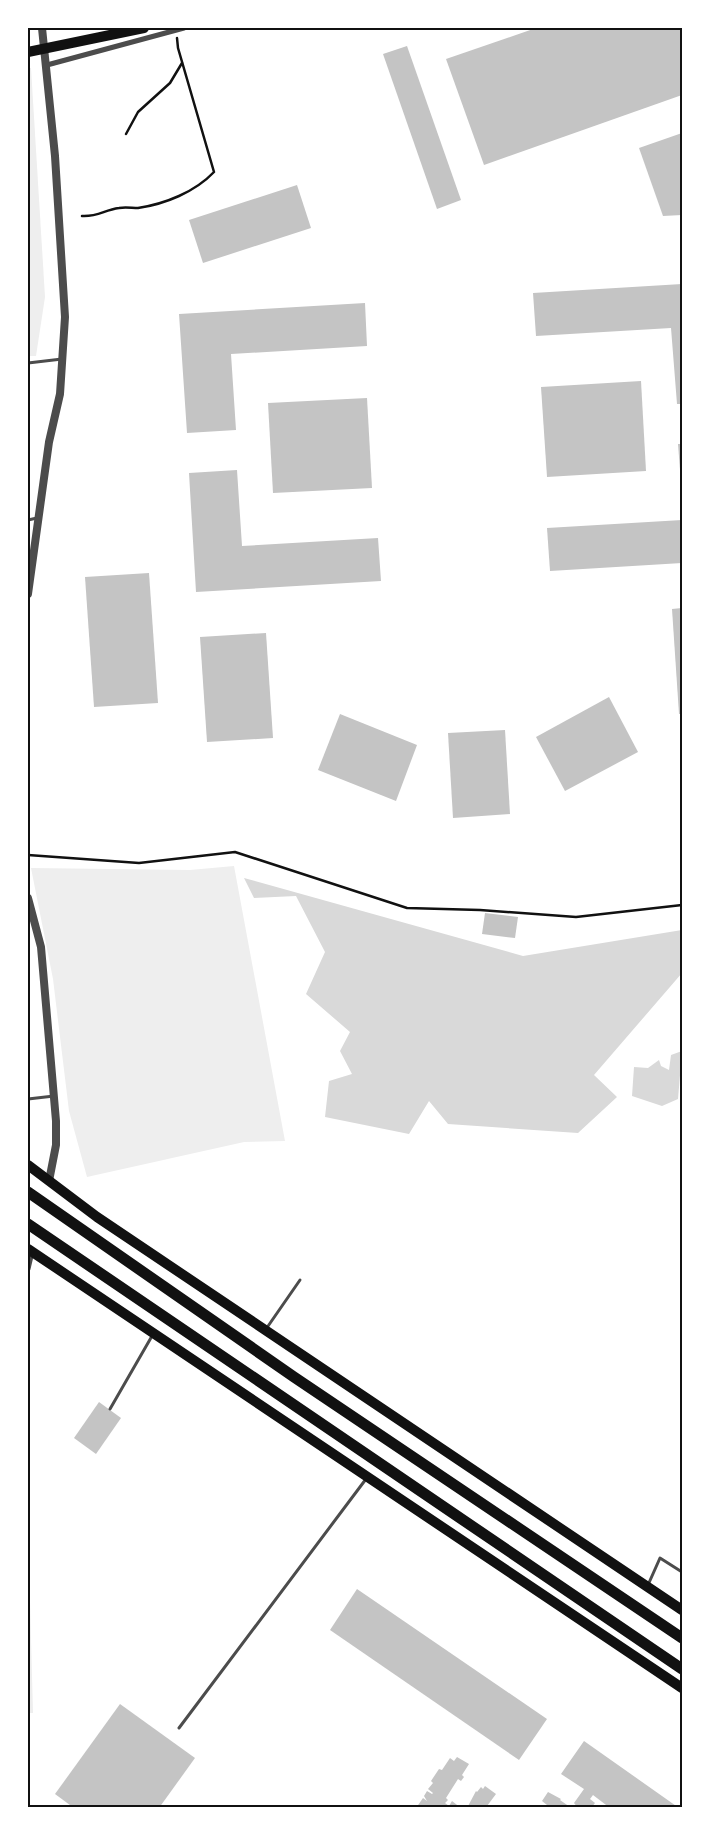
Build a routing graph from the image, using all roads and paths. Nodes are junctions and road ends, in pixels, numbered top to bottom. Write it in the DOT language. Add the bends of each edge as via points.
graph roads {
  1 [pos="42,28"];
  2 [pos="144,28"];
  3 [pos="184,28"];
  4 [pos="176,30"];
  5 [pos="45,48"];
  6 [pos="28,52"];
  7 [pos="182,63"];
  8 [pos="47,65"];
  9 [pos="126,134"];
  10 [pos="82,216"];
  11 [pos="64,358"];
  12 [pos="28,362"];
  13 [pos="37,518"];
  14 [pos="28,520"];
  15 [pos="29,574"];
  16 [pos="28,594"];
  17 [pos="28,855"];
  18 [pos="28,898"];
  19 [pos="682,905"];
  20 [pos="54,1096"];
  21 [pos="28,1099"];
  22 [pos="28,1165"];
  23 [pos="49,1181"];
  24 [pos="28,1192"];
  25 [pos="29,1225"];
  26 [pos="30,1251"];
  27 [pos="28,1269"];
  28 [pos="300,1280"];
  29 [pos="266,1329"];
  30 [pos="154,1333"];
  31 [pos="110,1409"];
  32 [pos="369,1476"];
  33 [pos="682,1572"];
  34 [pos="648,1587"];
  35 [pos="682,1610"];
  36 [pos="682,1638"];
  37 [pos="682,1669"];
  38 [pos="682,1688"];
  39 [pos="179,1728"];
  1 -- 5 [label="street"];
  2 -- 5 [label="main road"];
  3 -- 4 [label="street"];
  4 -- 7 [label="path"];
  4 -- 8 [label="street"];
  5 -- 6 [label="main road"];
  5 -- 8 [label="street"];
  7 -- 9 [label="path" via="170,83 138,112"];
  7 -- 10 [label="path" via="214,172 206,181 162,204 119,208 94,217"];
  8 -- 11 [label="street" via="65,317"];
  11 -- 12 [label="lane"];
  11 -- 13 [label="street"];
  13 -- 14 [label="lane"];
  13 -- 15 [label="street"];
  15 -- 16 [label="street"];
  17 -- 19 [label="path" via="139,863 236,852 406,908 576,917"];
  18 -- 20 [label="street" via="41,947"];
  20 -- 21 [label="lane"];
  20 -- 23 [label="street" via="56,1145"];
  22 -- 23 [label="main road"];
  23 -- 29 [label="main road" via="97,1217"];
  24 -- 36 [label="highway" via="294,1377"];
  25 -- 37 [label="highway"];
  26 -- 27 [label="street"];
  26 -- 30 [label="main road"];
  28 -- 29 [label="lane"];
  29 -- 34 [label="main road"];
  30 -- 31 [label="lane"];
  30 -- 32 [label="main road"];
  32 -- 38 [label="main road"];
  32 -- 39 [label="lane"];
  33 -- 34 [label="lane" via="660,1558"];
  34 -- 35 [label="main road"];
}
